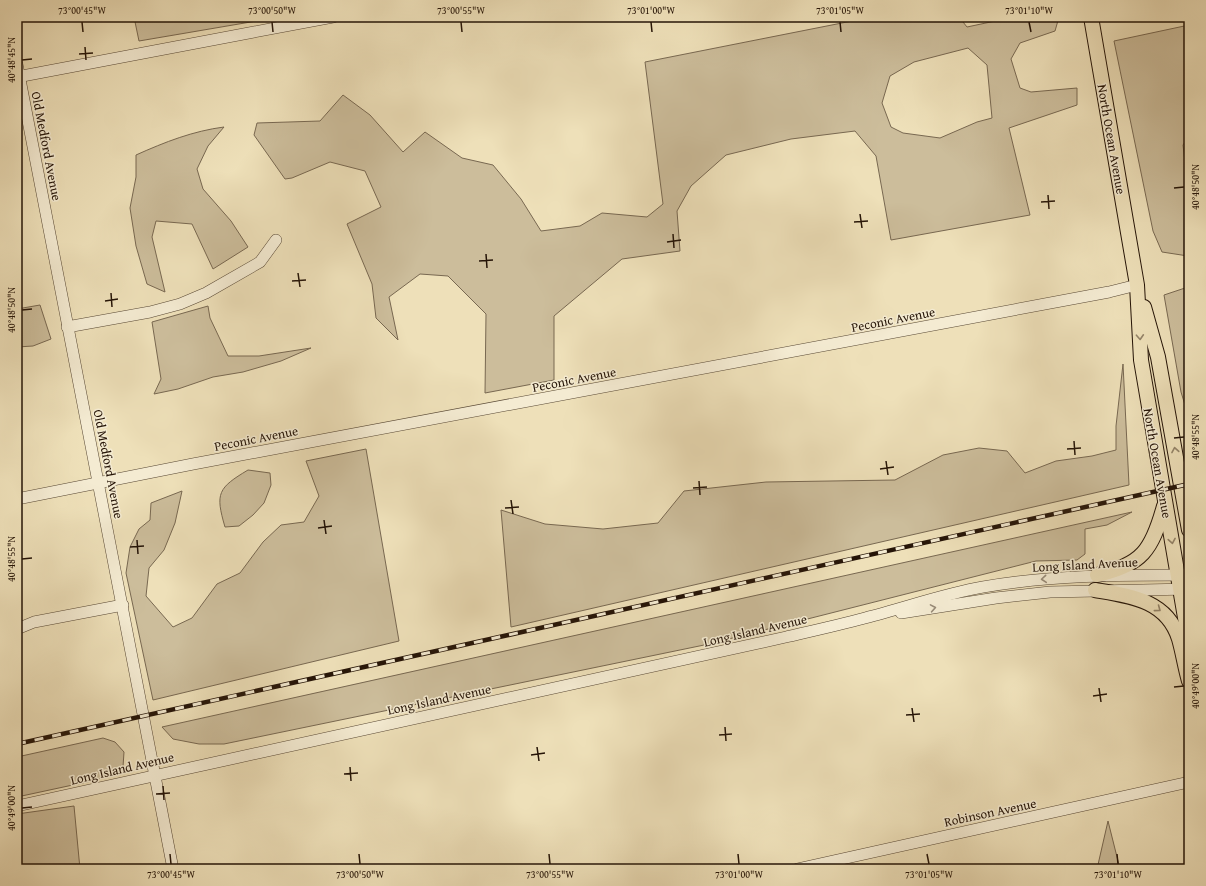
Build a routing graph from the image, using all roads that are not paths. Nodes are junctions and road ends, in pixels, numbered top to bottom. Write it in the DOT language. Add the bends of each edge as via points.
graph roads {
  1 [pos="333,17"];
  2 [pos="1091,17"];
  3 [pos="17,64"];
  4 [pos="18,77"];
  5 [pos="276,240"];
  6 [pos="1137,284"];
  7 [pos="67,327"];
  8 [pos="99,483"];
  9 [pos="17,499"];
  10 [pos="1165,502"];
  11 [pos="1188,523"];
  12 [pos="1096,575"];
  13 [pos="1184,575"];
  14 [pos="1185,589"];
  15 [pos="1095,590"];
  16 [pos="123,605"];
  17 [pos="866,618"];
  18 [pos="17,629"];
  19 [pos="1189,641"];
  20 [pos="1189,681"];
  21 [pos="155,776"];
  22 [pos="1189,782"];
  23 [pos="17,806"];
  24 [pos="173,869"];
  25 [pos="797,869"];
  1 -- 4 [label="street"];
  2 -- 6 [label="main road, North Ocean Avenue"];
  3 -- 4 [label="street, Old Medford Avenue"];
  4 -- 7 [label="street, Old Medford Avenue"];
  5 -- 7 [label="street" via="260,262 187,302 150,312"];
  6 -- 8 [label="street, Peconic Avenue"];
  6 -- 10 [label="main road, North Ocean Avenue, one-way" via="1141,360"];
  11 -- 6 [label="main road, North Ocean Avenue, one-way" via="1158,357"];
  7 -- 8 [label="street, Old Medford Avenue"];
  8 -- 9 [label="street, Peconic Avenue"];
  8 -- 16 [label="street, Old Medford Avenue"];
  10 -- 12 [label="main road" via="1155,536 1143,553 1128,566"];
  10 -- 13 [label="main road, North Ocean Avenue, one-way"];
  12 -- 13 [label="street, Long Island Avenue"];
  12 -- 17 [label="street, Long Island Avenue, one-way" via="1038,579 983,587 922,601"];
  13 -- 14 [label="main road, North Ocean Avenue"];
  14 -- 15 [label="street, Long Island Avenue"];
  14 -- 19 [label="main road, North Ocean Avenue"];
  17 -- 15 [label="street, Long Island Avenue, one-way" via="996,598"];
  15 -- 20 [label="main road, one-way" via="1141,599 1164,613 1171,621 1179,639"];
  16 -- 18 [label="street" via="34,622"];
  16 -- 21 [label="street, Old Medford Avenue"];
  17 -- 21 [label="street, Long Island Avenue"];
  21 -- 23 [label="street, Long Island Avenue"];
  21 -- 24 [label="street, Old Medford Avenue"];
  22 -- 25 [label="street, Robinson Avenue"];
}
